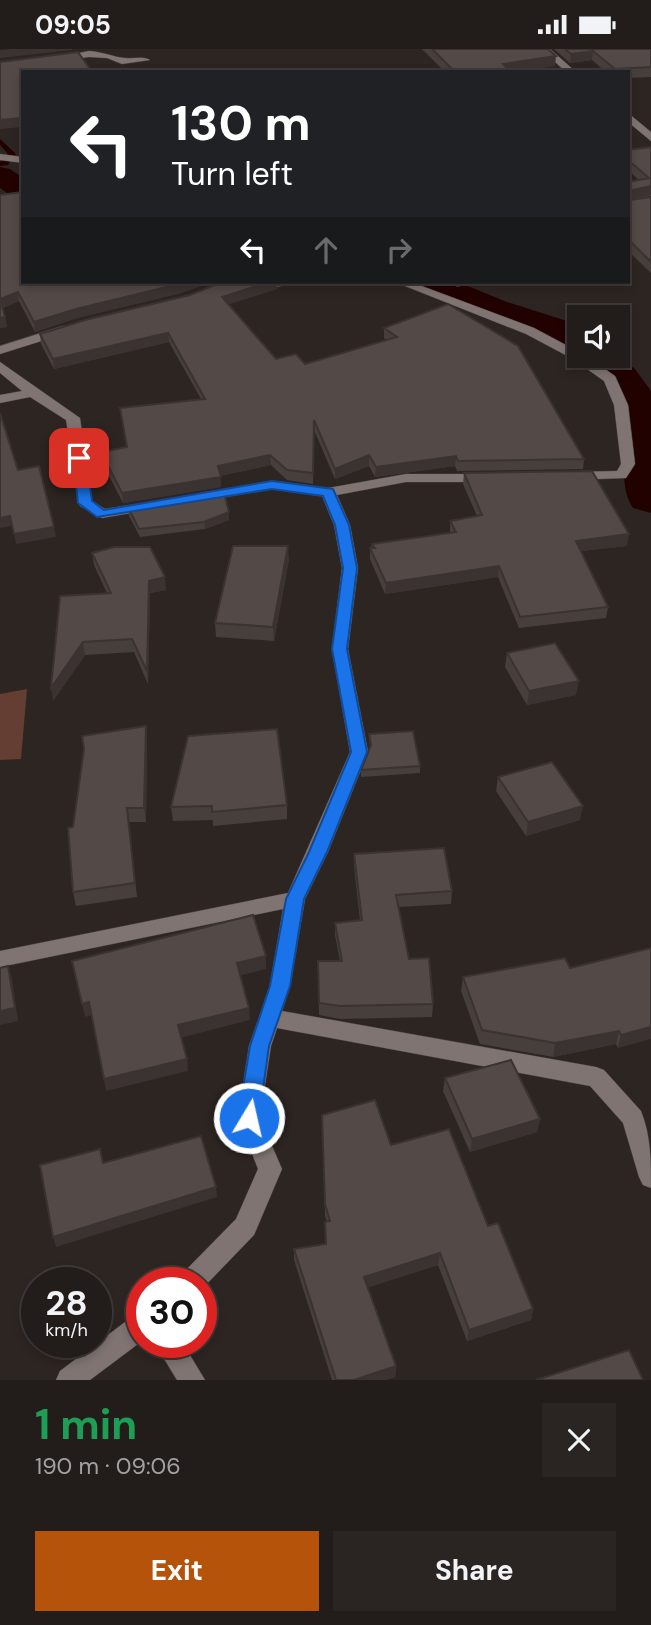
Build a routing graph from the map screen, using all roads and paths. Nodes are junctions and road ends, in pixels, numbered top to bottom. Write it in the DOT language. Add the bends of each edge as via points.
graph roads {
  1 [pos="545,49"];
  2 [pos="51,59"];
  3 [pos="145,59"];
  4 [pos="570,70"];
  5 [pos="630,118"];
  6 [pos="651,138"];
  7 [pos="3,158"];
  8 [pos="21,160"];
  9 [pos="406,284"];
  10 [pos="71,328"];
  11 [pos="0,350"];
  12 [pos="0,366"];
  13 [pos="32,393"];
  14 [pos="0,399"];
  15 [pos="554,477"];
  16 [pos="502,478"];
  17 [pos="328,492"];
  18 [pos="295,899"];
  19 [pos="0,959"];
  20 [pos="270,1018"];
  21 [pos="645,1131"];
  22 [pos="651,1177"];
  23 [pos="206,1267"];
  24 [pos="126,1337"];
  25 [pos="177,1358"];
  26 [pos="69,1380"];
  27 [pos="191,1380"];
  1 -- 4 [label="street"];
  2 -- 3 [label="street" via="89,54 122,61"];
  5 -- 6 [label="street"];
  7 -- 8 [label="street"];
  9 -- 15 [label="street" via="530,331 610,379 621,405 628,464 621,475"];
  10 -- 11 [label="street"];
  12 -- 13 [label="street"];
  13 -- 14 [label="street"];
  13 -- 17 [label="street" via="73,418 85,503 102,514 272,485"];
  16 -- 17 [label="street" via="407,478"];
  17 -- 18 [label="street" via="342,525 350,568 340,649 359,752"];
  18 -- 19 [label="street"];
  18 -- 20 [label="street"];
  20 -- 21 [label="street" via="596,1077"];
  20 -- 23 [label="street" via="260,1046 249,1118 270,1169 244,1227"];
  21 -- 22 [label="street"];
  24 -- 26 [label="street"];
  25 -- 27 [label="street"];
}
